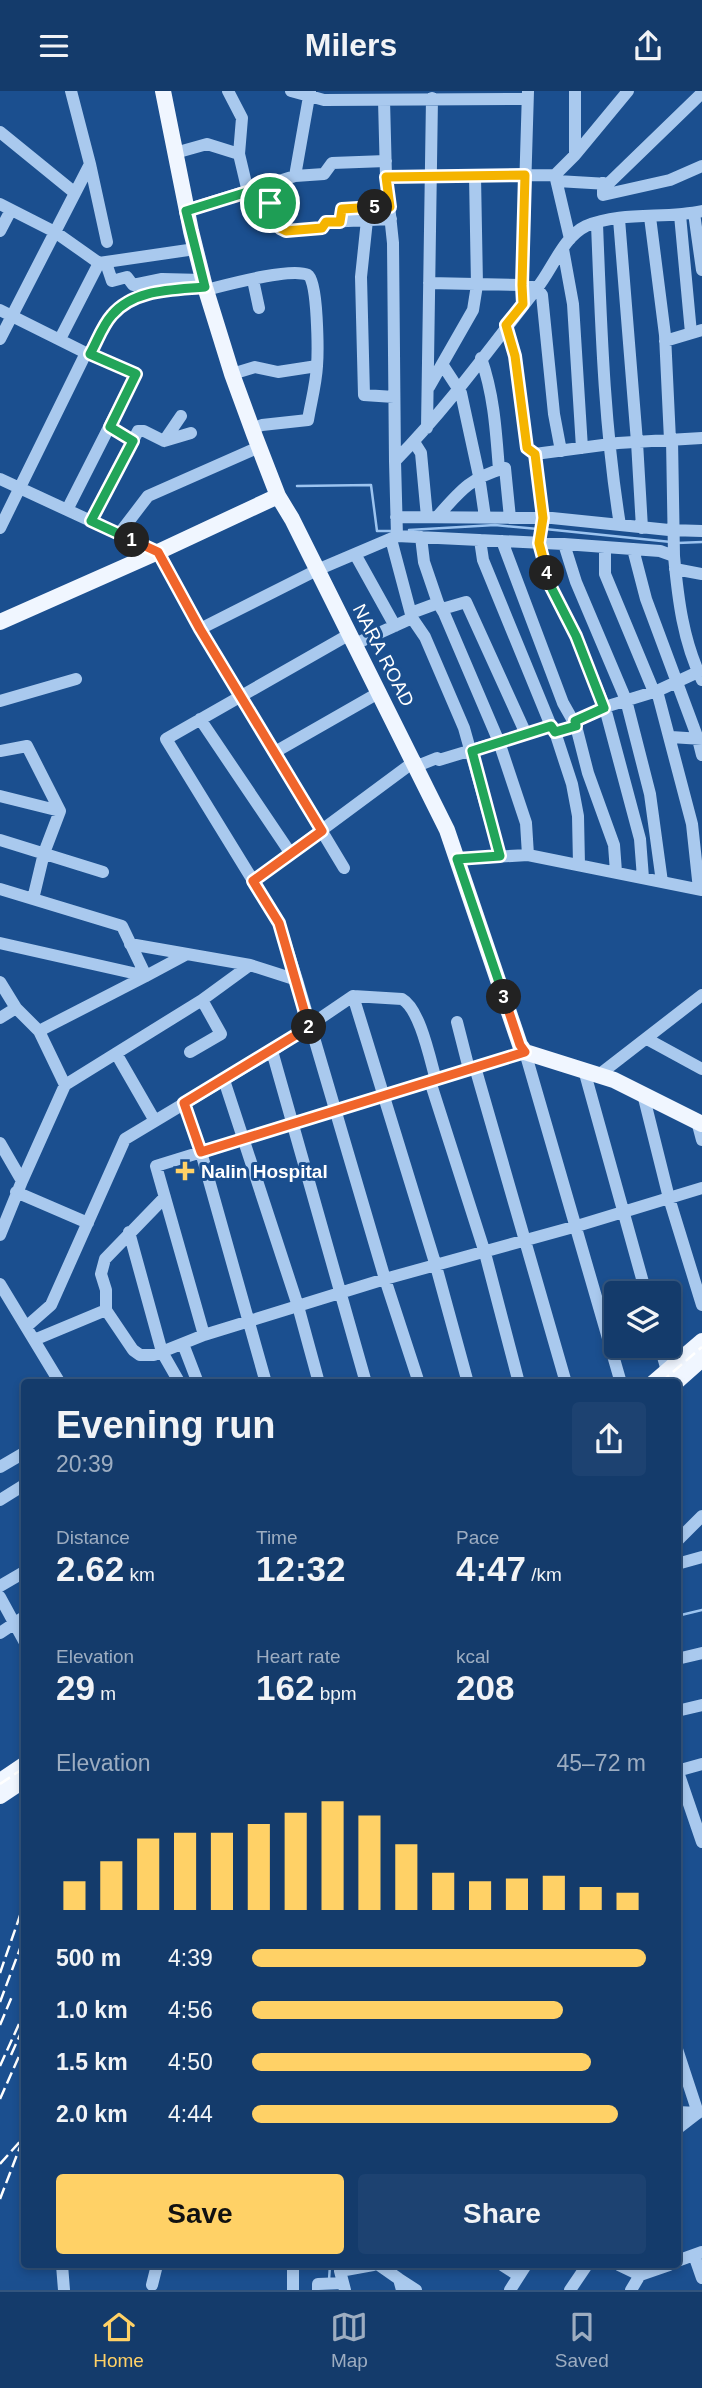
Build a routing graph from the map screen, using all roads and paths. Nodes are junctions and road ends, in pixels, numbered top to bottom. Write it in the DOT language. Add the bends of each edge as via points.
graph roads {
  1 [pos="71,91"];
  2 [pos="163,91"];
  3 [pos="228,91"];
  4 [pos="291,91"];
  5 [pos="575,91"];
  6 [pos="628,91"];
  7 [pos="310,93"];
  8 [pos="702,93"];
  9 [pos="400,95"];
  10 [pos="447,95"];
  11 [pos="527,95"];
  12 [pos="354,96"];
  13 [pos="432,99"];
  14 [pos="384,100"];
  15 [pos="0,132"];
  16 [pos="175,153"];
  17 [pos="239,154"];
  18 [pos="575,155"];
  19 [pos="386,161"];
  20 [pos="90,164"];
  21 [pos="702,166"];
  22 [pos="525,175"];
  23 [pos="295,176"];
  24 [pos="430,176"];
  25 [pos="475,176"];
  26 [pos="386,177"];
  27 [pos="556,178"];
  28 [pos="603,183"];
  29 [pos="252,190"];
  30 [pos="75,193"];
  31 [pos="6,207"];
  32 [pos="186,211"];
  33 [pos="698,212"];
  34 [pos="391,213"];
  35 [pos="680,215"];
  36 [pos="650,216"];
  37 [pos="618,219"];
  38 [pos="367,220"];
  39 [pos="340,222"];
  40 [pos="597,224"];
  41 [pos="0,231"];
  42 [pos="55,232"];
  43 [pos="107,242"];
  44 [pos="567,244"];
  45 [pos="195,249"];
  46 [pos="103,263"];
  47 [pos="702,270"];
  48 [pos="253,280"];
  49 [pos="429,283"];
  50 [pos="477,285"];
  51 [pos="522,285"];
  52 [pos="205,286"];
  53 [pos="537,288"];
  54 [pos="523,304"];
  55 [pos="259,308"];
  56 [pos="6,313"];
  57 [pos="506,325"];
  58 [pos="696,331"];
  59 [pos="0,339"];
  60 [pos="60,339"];
  61 [pos="665,341"];
  62 [pos="88,353"];
  63 [pos="481,358"];
  64 [pos="442,364"];
  65 [pos="317,366"];
  66 [pos="232,374"];
  67 [pos="459,387"];
  68 [pos="428,388"];
  69 [pos="394,397"];
  70 [pos="181,416"];
  71 [pos="110,427"];
  72 [pos="427,428"];
  73 [pos="252,429"];
  74 [pos="191,433"];
  75 [pos="702,438"];
  76 [pos="671,440"];
  77 [pos="133,441"];
  78 [pos="164,441"];
  79 [pos="414,442"];
  80 [pos="638,442"];
  81 [pos="610,444"];
  82 [pos="259,447"];
  83 [pos="582,448"];
  84 [pos="561,451"];
  85 [pos="535,454"];
  86 [pos="395,461"];
  87 [pos="499,470"];
  88 [pos="479,476"];
  89 [pos="0,479"];
  90 [pos="19,488"];
  91 [pos="278,496"];
  92 [pos="67,510"];
  93 [pos="432,517"];
  94 [pos="485,517"];
  95 [pos="510,518"];
  96 [pos="543,518"];
  97 [pos="396,519"];
  98 [pos="91,521"];
  99 [pos="620,525"];
  100 [pos="642,528"];
  101 [pos="0,529"];
  102 [pos="674,531"];
  103 [pos="702,531"];
  104 [pos="118,534"];
  105 [pos="395,537"];
  106 [pos="421,537"];
  107 [pos="480,540"];
  108 [pos="502,541"];
  109 [pos="539,543"];
  110 [pos="564,544"];
  111 [pos="605,547"];
  112 [pos="633,549"];
  113 [pos="158,552"];
  114 [pos="355,554"];
  115 [pos="674,562"];
  116 [pos="317,570"];
  117 [pos="702,575"];
  118 [pos="440,606"];
  119 [pos="412,616"];
  120 [pos="0,622"];
  121 [pos="395,626"];
  122 [pos="200,629"];
  123 [pos="353,639"];
  124 [pos="700,676"];
  125 [pos="76,679"];
  126 [pos="677,682"];
  127 [pos="656,691"];
  128 [pos="380,692"];
  129 [pos="241,695"];
  130 [pos="626,700"];
  131 [pos="0,701"];
  132 [pos="604,708"];
  133 [pos="200,719"];
  134 [pos="576,726"];
  135 [pos="553,729"];
  136 [pos="526,734"];
  137 [pos="671,737"];
  138 [pos="700,739"];
  139 [pos="499,743"];
  140 [pos="0,751"];
  141 [pos="472,751"];
  142 [pos="275,752"];
  143 [pos="702,755"];
  144 [pos="416,764"];
  145 [pos="0,796"];
  146 [pos="60,811"];
  147 [pos="322,831"];
  148 [pos="0,840"];
  149 [pos="44,853"];
  150 [pos="290,854"];
  151 [pos="528,855"];
  152 [pos="500,856"];
  153 [pos="457,859"];
  154 [pos="579,865"];
  155 [pos="344,868"];
  156 [pos="103,872"];
  157 [pos="616,872"];
  158 [pos="643,878"];
  159 [pos="253,881"];
  160 [pos="662,881"];
  161 [pos="0,889"];
  162 [pos="700,889"];
  163 [pos="33,899"];
  164 [pos="0,943"];
  165 [pos="130,944"];
  166 [pos="187,954"];
  167 [pos="250,965"];
  168 [pos="146,976"];
  169 [pos="297,980"];
  170 [pos="0,982"];
  171 [pos="353,996"];
  172 [pos="701,996"];
  173 [pos="202,1000"];
  174 [pos="16,1008"];
  175 [pos="0,1018"];
  176 [pos="457,1022"];
  177 [pos="310,1027"];
  178 [pos="39,1031"];
  179 [pos="647,1039"];
  180 [pos="272,1051"];
  181 [pos="190,1052"];
  182 [pos="525,1052"];
  183 [pos="117,1055"];
  184 [pos="472,1068"];
  185 [pos="702,1069"];
  186 [pos="592,1072"];
  187 [pos="224,1080"];
  188 [pos="433,1080"];
  189 [pos="65,1085"];
  190 [pos="643,1094"];
  191 [pos="383,1096"];
  192 [pos="184,1103"];
  193 [pos="335,1111"];
  194 [pos="155,1121"];
  195 [pos="700,1123"];
  196 [pos="291,1124"];
  197 [pos="244,1139"];
  198 [pos="702,1140"];
  199 [pos="0,1143"];
  200 [pos="201,1152"];
  201 [pos="19,1186"];
  202 [pos="702,1188"];
  203 [pos="165,1196"];
  204 [pos="669,1198"];
  205 [pos="625,1212"];
  206 [pos="88,1223"];
  207 [pos="577,1226"];
  208 [pos="129,1232"];
  209 [pos="0,1235"];
  210 [pos="526,1239"];
  211 [pos="485,1253"];
  212 [pos="436,1266"];
  213 [pos="385,1279"];
  214 [pos="643,1281"];
  215 [pos="0,1284"];
  216 [pos="342,1293"];
  217 [pos="702,1305"];
  218 [pos="298,1306"];
  219 [pos="106,1310"];
  220 [pos="249,1322"];
  221 [pos="26,1327"];
  222 [pos="204,1335"];
  223 [pos="34,1340"];
  224 [pos="702,1343"];
  225 [pos="183,1344"];
  226 [pos="162,1352"];
  227 [pos="662,1358"];
  228 [pos="702,1359"];
  229 [pos="702,1366"];
  230 [pos="58,1379"];
  231 [pos="177,1379"];
  232 [pos="196,1379"];
  233 [pos="265,1379"];
  234 [pos="318,1379"];
  235 [pos="365,1379"];
  236 [pos="418,1379"];
  237 [pos="467,1379"];
  238 [pos="518,1379"];
  239 [pos="565,1379"];
  240 [pos="620,1379"];
  241 [pos="666,1379"];
  242 [pos="668,1379"];
  243 [pos="669,1379"];
  244 [pos="671,1379"];
  245 [pos="21,1455"];
  246 [pos="0,1467"];
  247 [pos="21,1487"];
  248 [pos="0,1500"];
  249 [pos="702,1516"];
  250 [pos="681,1537"];
  251 [pos="702,1557"];
  252 [pos="681,1563"];
  253 [pos="21,1574"];
  254 [pos="0,1586"];
  255 [pos="0,1597"];
  256 [pos="19,1621"];
  257 [pos="0,1633"];
  258 [pos="702,1653"];
  259 [pos="681,1658"];
  260 [pos="702,1705"];
  261 [pos="681,1710"];
  262 [pos="702,1764"];
  263 [pos="21,1765"];
  264 [pos="681,1769"];
  265 [pos="0,1778"];
  266 [pos="21,1782"];
  267 [pos="681,1782"];
  268 [pos="21,1787"];
  269 [pos="0,1795"];
  270 [pos="0,1801"];
  271 [pos="702,1842"];
  272 [pos="681,2060"];
  273 [pos="681,2112"];
  274 [pos="700,2112"];
  275 [pos="681,2126"];
  276 [pos="698,2253"];
  277 [pos="681,2259"];
  278 [pos="62,2268"];
  279 [pos="156,2268"];
  280 [pos="293,2268"];
  281 [pos="356,2268"];
  282 [pos="382,2268"];
  283 [pos="585,2268"];
  284 [pos="625,2268"];
  285 [pos="660,2268"];
  286 [pos="522,2270"];
  287 [pos="640,2275"];
  288 [pos="702,2278"];
  289 [pos="152,2284"];
  290 [pos="400,2284"];
  291 [pos="333,2286"];
  292 [pos="64,2290"];
  293 [pos="293,2290"];
  294 [pos="415,2290"];
  295 [pos="510,2290"];
  296 [pos="570,2290"];
  297 [pos="631,2290"];
  1 -- 20 [label="street"];
  2 -- 16 [label="main road, NARA ROAD"];
  3 -- 17 [label="street" via="242,118"];
  4 -- 7 [label="street"];
  5 -- 18 [label="street"];
  6 -- 18 [label="street"];
  7 -- 12 [label="street" via="324,100"];
  7 -- 23 [label="street"];
  8 -- 28 [label="street" via="608,184"];
  9 -- 13 [label="street"];
  9 -- 14 [label="street"];
  10 -- 11 [label="street"];
  10 -- 13 [label="street"];
  11 -- 22 [label="street"];
  12 -- 14 [label="street"];
  13 -- 24 [label="street"];
  14 -- 19 [label="street"];
  15 -- 30 [label="street"];
  16 -- 17 [label="street" via="207,144"];
  16 -- 32 [label="main road, NARA ROAD"];
  17 -- 29 [label="street"];
  18 -- 27 [label="street"];
  19 -- 23 [label="street" via="332,163 324,174"];
  19 -- 26 [label="street"];
  20 -- 30 [label="street"];
  20 -- 43 [label="street"];
  21 -- 28 [label="street" via="670,180 603,195"];
  22 -- 25 [label="street"];
  22 -- 27 [label="street"];
  22 -- 51 [label="street"];
  23 -- 29 [label="street"];
  24 -- 25 [label="street"];
  24 -- 26 [label="street"];
  24 -- 49 [label="street"];
  25 -- 50 [label="street"];
  26 -- 34 [label="street"];
  27 -- 28 [label="street"];
  27 -- 44 [label="street"];
  29 -- 32 [label="street"];
  29 -- 39 [label="street" via="262,204 275,207 282,230"];
  30 -- 42 [label="street"];
  31 -- 41 [label="street"];
  31 -- 42 [label="street"];
  32 -- 45 [label="main road, NARA ROAD"];
  33 -- 35 [label="street"];
  33 -- 47 [label="street"];
  34 -- 38 [label="street"];
  34 -- 39 [label="street" via="342,209"];
  34 -- 69 [label="street"];
  35 -- 36 [label="street"];
  35 -- 58 [label="street"];
  36 -- 37 [label="street"];
  36 -- 61 [label="street"];
  37 -- 40 [label="street"];
  37 -- 80 [label="street"];
  38 -- 39 [label="street"];
  38 -- 69 [label="street" via="361,277 364,395"];
  40 -- 44 [label="street" via="585,227"];
  40 -- 81 [label="street"];
  42 -- 46 [label="street"];
  42 -- 56 [label="street"];
  44 -- 53 [label="street"];
  44 -- 83 [label="street"];
  45 -- 46 [label="street"];
  45 -- 52 [label="main road, NARA ROAD"];
  46 -- 52 [label="street" via="112,281 127,277 133,285 162,279"];
  46 -- 60 [label="street"];
  48 -- 52 [label="street"];
  48 -- 55 [label="street"];
  48 -- 65 [label="street" via="281,273 310,277 315,292"];
  49 -- 50 [label="street"];
  49 -- 68 [label="street"];
  50 -- 51 [label="street"];
  50 -- 64 [label="street" via="473,310"];
  51 -- 53 [label="street"];
  51 -- 54 [label="street"];
  52 -- 62 [label="street" via="160,291 128,301 110,317"];
  52 -- 66 [label="main road, NARA ROAD"];
  53 -- 54 [label="street"];
  53 -- 84 [label="street" via="542,295"];
  54 -- 57 [label="street"];
  56 -- 59 [label="street"];
  56 -- 60 [label="street"];
  57 -- 63 [label="street"];
  57 -- 85 [label="street" via="515,356 527,448"];
  58 -- 61 [label="street"];
  60 -- 62 [label="street"];
  61 -- 76 [label="street"];
  62 -- 71 [label="street" via="136,374"];
  62 -- 90 [label="street"];
  63 -- 67 [label="street"];
  63 -- 87 [label="street" via="494,407"];
  64 -- 67 [label="street"];
  64 -- 68 [label="street"];
  65 -- 66 [label="street" via="278,372 255,367"];
  65 -- 73 [label="street" via="308,420"];
  66 -- 73 [label="main road, NARA ROAD"];
  67 -- 72 [label="street"];
  67 -- 88 [label="street"];
  68 -- 72 [label="street"];
  69 -- 86 [label="street"];
  70 -- 78 [label="street"];
  71 -- 77 [label="street"];
  71 -- 92 [label="street"];
  72 -- 79 [label="street"];
  73 -- 82 [label="main road, NARA ROAD"];
  74 -- 78 [label="street"];
  75 -- 76 [label="street"];
  76 -- 80 [label="street"];
  76 -- 102 [label="street"];
  77 -- 78 [label="street" via="140,430"];
  77 -- 98 [label="street"];
  79 -- 86 [label="street"];
  79 -- 93 [label="street" via="421,453"];
  80 -- 81 [label="street"];
  80 -- 100 [label="street"];
  81 -- 83 [label="street"];
  81 -- 99 [label="street"];
  82 -- 91 [label="main road, NARA ROAD"];
  82 -- 104 [label="street" via="148,496"];
  83 -- 84 [label="street"];
  84 -- 85 [label="street"];
  85 -- 96 [label="street"];
  86 -- 97 [label="street"];
  87 -- 88 [label="street"];
  87 -- 95 [label="street" via="505,468"];
  88 -- 93 [label="street"];
  88 -- 94 [label="street"];
  89 -- 90 [label="street"];
  90 -- 92 [label="street"];
  90 -- 101 [label="street"];
  91 -- 113 [label="main road"];
  91 -- 116 [label="main road, NARA ROAD"];
  92 -- 98 [label="street"];
  93 -- 94 [label="street"];
  93 -- 97 [label="street"];
  94 -- 95 [label="street"];
  95 -- 96 [label="street"];
  96 -- 99 [label="street"];
  96 -- 109 [label="street"];
  97 -- 105 [label="street"];
  98 -- 104 [label="street"];
  99 -- 100 [label="street"];
  100 -- 102 [label="street"];
  102 -- 103 [label="street"];
  102 -- 115 [label="street"];
  104 -- 113 [label="street"];
  105 -- 106 [label="street"];
  105 -- 114 [label="street"];
  105 -- 119 [label="street"];
  106 -- 107 [label="street"];
  106 -- 118 [label="street" via="424,562"];
  107 -- 108 [label="street"];
  107 -- 135 [label="street" via="482,560"];
  108 -- 109 [label="street"];
  108 -- 134 [label="street" via="563,703"];
  109 -- 110 [label="street"];
  109 -- 132 [label="street" via="551,587"];
  110 -- 111 [label="street"];
  110 -- 130 [label="street"];
  111 -- 112 [label="street"];
  111 -- 127 [label="street" via="605,574"];
  112 -- 115 [label="street" via="660,551"];
  112 -- 126 [label="street"];
  113 -- 120 [label="main road"];
  113 -- 122 [label="street"];
  114 -- 116 [label="street"];
  114 -- 121 [label="street"];
  115 -- 117 [label="street"];
  115 -- 124 [label="street" via="679,606"];
  116 -- 122 [label="street"];
  116 -- 123 [label="main road, NARA ROAD"];
  118 -- 119 [label="street"];
  118 -- 136 [label="street" via="466,602"];
  118 -- 139 [label="street"];
  119 -- 121 [label="street"];
  119 -- 141 [label="street"];
  121 -- 123 [label="street"];
  122 -- 129 [label="street"];
  123 -- 128 [label="main road, NARA ROAD"];
  123 -- 129 [label="street"];
  124 -- 126 [label="street"];
  125 -- 131 [label="street"];
  126 -- 127 [label="street"];
  126 -- 138 [label="street"];
  127 -- 130 [label="street"];
  127 -- 137 [label="street"];
  128 -- 142 [label="street"];
  128 -- 144 [label="main road, NARA ROAD"];
  129 -- 133 [label="street"];
  129 -- 142 [label="street"];
  130 -- 132 [label="street"];
  130 -- 160 [label="street" via="650,794"];
  132 -- 134 [label="street" via="575,721"];
  132 -- 158 [label="street" via="640,839"];
  133 -- 150 [label="street"];
  133 -- 159 [label="street" via="166,739"];
  134 -- 135 [label="street"];
  134 -- 157 [label="street" via="614,845"];
  135 -- 136 [label="street"];
  135 -- 154 [label="street" via="572,784"];
  136 -- 139 [label="street"];
  137 -- 138 [label="street"];
  137 -- 162 [label="street" via="696,842"];
  138 -- 143 [label="street"];
  139 -- 141 [label="street"];
  139 -- 151 [label="street" via="526,823"];
  140 -- 146 [label="street" via="27,746"];
  141 -- 144 [label="street"];
  141 -- 152 [label="street"];
  142 -- 147 [label="street"];
  144 -- 147 [label="street"];
  144 -- 153 [label="main road, NARA ROAD"];
  145 -- 146 [label="street"];
  146 -- 149 [label="street"];
  147 -- 150 [label="street"];
  147 -- 155 [label="street"];
  148 -- 149 [label="street"];
  149 -- 156 [label="street"];
  149 -- 163 [label="street"];
  150 -- 159 [label="street"];
  151 -- 152 [label="street"];
  151 -- 154 [label="street"];
  152 -- 153 [label="street"];
  153 -- 182 [label="main road, NARA ROAD"];
  154 -- 157 [label="street"];
  157 -- 158 [label="street"];
  158 -- 160 [label="street"];
  159 -- 169 [label="street" via="279,923"];
  160 -- 162 [label="street"];
  161 -- 163 [label="street"];
  163 -- 165 [label="street" via="122,926"];
  164 -- 168 [label="street"];
  165 -- 166 [label="street"];
  165 -- 168 [label="street"];
  166 -- 167 [label="street"];
  166 -- 168 [label="street"];
  167 -- 169 [label="street"];
  167 -- 173 [label="street"];
  168 -- 178 [label="street"];
  169 -- 177 [label="street"];
  170 -- 174 [label="street"];
  171 -- 177 [label="street"];
  171 -- 188 [label="street" via="407,1001 418,1021"];
  171 -- 191 [label="street"];
  172 -- 179 [label="street"];
  173 -- 181 [label="street" via="221,1034"];
  173 -- 183 [label="street"];
  174 -- 175 [label="street"];
  174 -- 178 [label="street"];
  176 -- 184 [label="street"];
  177 -- 180 [label="street"];
  177 -- 193 [label="street"];
  178 -- 189 [label="street"];
  179 -- 185 [label="street"];
  179 -- 186 [label="street"];
  180 -- 187 [label="street"];
  180 -- 196 [label="street"];
  182 -- 184 [label="street"];
  182 -- 186 [label="main road"];
  182 -- 207 [label="street"];
  183 -- 189 [label="street"];
  183 -- 194 [label="street"];
  184 -- 188 [label="street"];
  184 -- 210 [label="street"];
  186 -- 190 [label="main road"];
  186 -- 205 [label="street"];
  187 -- 192 [label="street"];
  187 -- 197 [label="street"];
  188 -- 191 [label="street"];
  188 -- 211 [label="street"];
  189 -- 201 [label="street"];
  190 -- 195 [label="main road"];
  190 -- 204 [label="street"];
  191 -- 193 [label="street"];
  191 -- 212 [label="street"];
  192 -- 194 [label="street"];
  192 -- 200 [label="street"];
  193 -- 196 [label="street"];
  193 -- 213 [label="street"];
  194 -- 206 [label="street" via="125,1139"];
  195 -- 198 [label="street"];
  196 -- 197 [label="street"];
  196 -- 216 [label="street"];
  197 -- 200 [label="street"];
  197 -- 218 [label="street"];
  199 -- 201 [label="street"];
  200 -- 203 [label="street" via="156,1165"];
  200 -- 220 [label="street"];
  201 -- 206 [label="street"];
  201 -- 209 [label="street"];
  202 -- 204 [label="street"];
  203 -- 208 [label="street"];
  203 -- 222 [label="street"];
  204 -- 205 [label="street"];
  204 -- 217 [label="street"];
  205 -- 207 [label="street"];
  205 -- 214 [label="street"];
  206 -- 221 [label="street" via="51,1305"];
  207 -- 210 [label="street"];
  207 -- 240 [label="street"];
  208 -- 219 [label="street" via="105,1259 101,1274"];
  208 -- 226 [label="street"];
  210 -- 211 [label="street"];
  210 -- 239 [label="street"];
  211 -- 212 [label="street"];
  211 -- 238 [label="street"];
  212 -- 213 [label="street"];
  212 -- 237 [label="street"];
  213 -- 216 [label="street"];
  213 -- 236 [label="street"];
  215 -- 221 [label="street"];
  216 -- 218 [label="street"];
  216 -- 235 [label="street"];
  218 -- 220 [label="street"];
  218 -- 234 [label="street"];
  219 -- 223 [label="street"];
  219 -- 226 [label="street" via="133,1350 140,1355"];
  220 -- 222 [label="street"];
  220 -- 233 [label="street"];
  221 -- 223 [label="street"];
  222 -- 225 [label="street"];
  223 -- 230 [label="street"];
  224 -- 242 [label="main road"];
  225 -- 226 [label="street"];
  225 -- 232 [label="street"];
  226 -- 231 [label="street"];
  227 -- 241 [label="street"];
  228 -- 243 [label="main road"];
  229 -- 244 [label="main road"];
  245 -- 246 [label="street"];
  247 -- 248 [label="street"];
  249 -- 250 [label="street"];
  251 -- 252 [label="street"];
  253 -- 254 [label="street"];
  255 -- 256 [label="street"];
  256 -- 257 [label="street"];
  258 -- 259 [label="street"];
  260 -- 261 [label="street"];
  262 -- 264 [label="street"];
  263 -- 265 [label="main road"];
  266 -- 269 [label="main road"];
  267 -- 271 [label="street"];
  268 -- 270 [label="main road"];
  272 -- 274 [label="street"];
  273 -- 274 [label="street"];
  274 -- 275 [label="street"];
  276 -- 277 [label="street"];
  276 -- 288 [label="street"];
  278 -- 292 [label="street"];
  279 -- 289 [label="street"];
  280 -- 293 [label="street"];
  281 -- 291 [label="street" via="340,2271"];
  282 -- 290 [label="street"];
  283 -- 296 [label="street"];
  284 -- 287 [label="street"];
  285 -- 287 [label="street"];
  286 -- 295 [label="street"];
  287 -- 297 [label="street"];
  290 -- 294 [label="street"];
}
